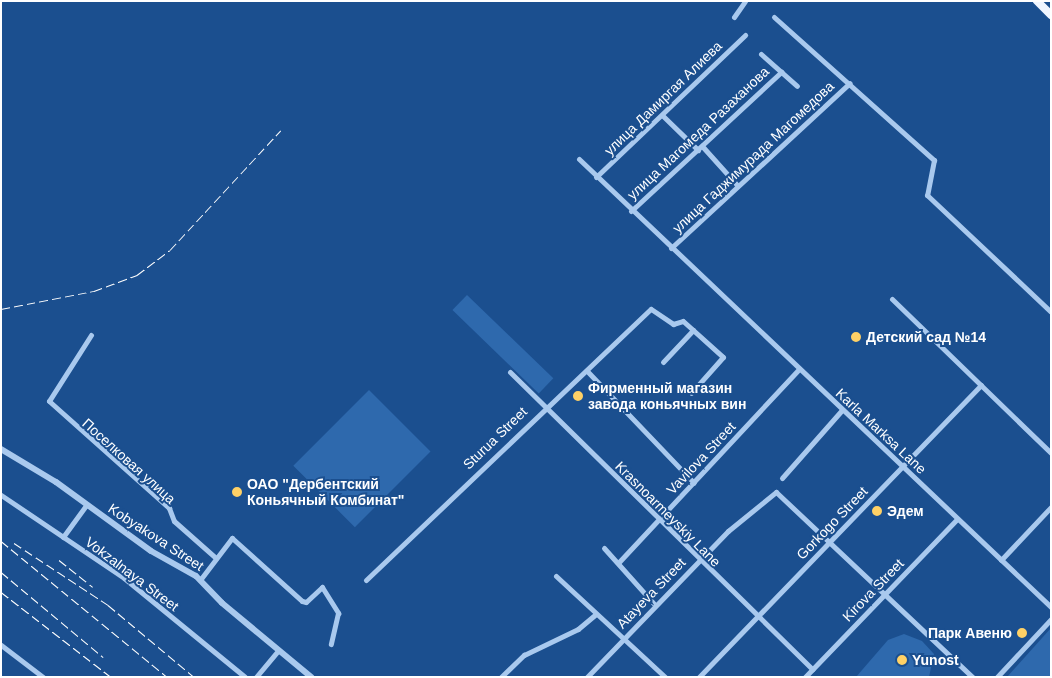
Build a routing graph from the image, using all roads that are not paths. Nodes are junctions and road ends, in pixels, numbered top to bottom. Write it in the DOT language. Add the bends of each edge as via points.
graph roads {
  1 [pos="745,1"];
  2 [pos="1037,1"];
  3 [pos="1051,15"];
  4 [pos="774,16"];
  5 [pos="734,17"];
  6 [pos="745,35"];
  7 [pos="761,54"];
  8 [pos="781,72"];
  9 [pos="850,83"];
  10 [pos="797,86"];
  11 [pos="663,116"];
  12 [pos="700,148"];
  13 [pos="579,159"];
  14 [pos="596,177"];
  15 [pos="737,185"];
  16 [pos="630,211"];
  17 [pos="671,248"];
  18 [pos="892,299"];
  19 [pos="1051,303"];
  20 [pos="1049,310"];
  21 [pos="693,330"];
  22 [pos="92,335"];
  23 [pos="663,362"];
  24 [pos="799,370"];
  25 [pos="510,372"];
  26 [pos="588,372"];
  27 [pos="980,385"];
  28 [pos="691,393"];
  29 [pos="545,406"];
  30 [pos="842,410"];
  31 [pos="1,449"];
  32 [pos="1051,453"];
  33 [pos="903,468"];
  34 [pos="782,478"];
  35 [pos="694,483"];
  36 [pos="1,495"];
  37 [pos="86,505"];
  38 [pos="1051,507"];
  39 [pos="957,519"];
  40 [pos="658,522"];
  41 [pos="63,537"];
  42 [pos="830,540"];
  43 [pos="604,548"];
  44 [pos="216,558"];
  45 [pos="1001,560"];
  46 [pos="698,561"];
  47 [pos="619,562"];
  48 [pos="556,576"];
  49 [pos="200,580"];
  50 [pos="366,580"];
  51 [pos="886,594"];
  52 [pos="655,605"];
  53 [pos="1051,606"];
  54 [pos="596,614"];
  55 [pos="756,619"];
  56 [pos="1051,619"];
  57 [pos="624,637"];
  58 [pos="331,644"];
  59 [pos="1,646"];
  60 [pos="279,650"];
  61 [pos="812,669"];
  62 [pos="43,677"];
  63 [pos="245,677"];
  64 [pos="256,677"];
  65 [pos="311,677"];
  66 [pos="501,677"];
  67 [pos="587,677"];
  68 [pos="665,677"];
  69 [pos="699,677"];
  70 [pos="804,677"];
  71 [pos="972,677"];
  72 [pos="997,677"];
  1 -- 5 [label="street"];
  2 -- 3 [label="main road"];
  4 -- 9 [label="street"];
  6 -- 11 [label="street, улица Дамиргая Алиева"];
  7 -- 8 [label="street"];
  8 -- 10 [label="street"];
  8 -- 12 [label="street, улица Магомеда Разаханова"];
  9 -- 15 [label="street, улица Гаджимурада Магомедова"];
  9 -- 20 [label="street" via="934,160 927,195"];
  11 -- 12 [label="street"];
  11 -- 14 [label="street, улица Дамиргая Алиева"];
  12 -- 15 [label="street"];
  12 -- 16 [label="street, улица Магомеда Разаханова"];
  13 -- 14 [label="street, Karla Marksa Lane"];
  14 -- 16 [label="street, Karla Marksa Lane"];
  15 -- 17 [label="street, улица Гаджимурада Магомедова"];
  16 -- 17 [label="street, Karla Marksa Lane"];
  17 -- 24 [label="street, Karla Marksa Lane"];
  18 -- 27 [label="street"];
  19 -- 20 [label="street"];
  21 -- 23 [label="street"];
  21 -- 26 [label="street, Sturua Street" via="683,321 672,324 658,310 643,315"];
  21 -- 28 [label="street" via="723,357"];
  22 -- 44 [label="street, Поселковая улица" via="50,400"];
  24 -- 30 [label="street, Karla Marksa Lane"];
  24 -- 35 [label="street, Vavilova Street"];
  25 -- 29 [label="street, Krasnoarmeyskiy Lane"];
  26 -- 29 [label="street, Sturua Street"];
  26 -- 35 [label="street"];
  27 -- 32 [label="street"];
  27 -- 33 [label="street, Gorkogo Street"];
  29 -- 40 [label="street, Krasnoarmeyskiy Lane"];
  29 -- 50 [label="street, Sturua Street"];
  30 -- 33 [label="street, Karla Marksa Lane"];
  30 -- 34 [label="street"];
  31 -- 37 [label="street, Kobyakova Street"];
  33 -- 39 [label="street, Karla Marksa Lane"];
  33 -- 42 [label="street, Gorkogo Street"];
  35 -- 40 [label="street, Vavilova Street"];
  36 -- 41 [label="street, Vokzalnaya Street"];
  37 -- 41 [label="street"];
  37 -- 49 [label="street, Kobyakova Street"];
  38 -- 45 [label="street"];
  39 -- 45 [label="street, Karla Marksa Lane"];
  39 -- 51 [label="street, Kirova Street"];
  40 -- 46 [label="street, Krasnoarmeyskiy Lane"];
  40 -- 47 [label="street, Vavilova Street"];
  41 -- 63 [label="street, Vokzalnaya Street" via="124,578"];
  42 -- 46 [label="street, Atayeva Street" via="781,493 762,500"];
  42 -- 51 [label="street"];
  42 -- 55 [label="street, Gorkogo Street"];
  43 -- 47 [label="street"];
  44 -- 49 [label="street"];
  44 -- 58 [label="street" via="232,538 302,601 306,602 322,587 338,612"];
  45 -- 53 [label="street, Karla Marksa Lane"];
  46 -- 52 [label="street, Atayeva Street"];
  46 -- 55 [label="street, Krasnoarmeyskiy Lane"];
  47 -- 52 [label="street"];
  48 -- 54 [label="street"];
  49 -- 60 [label="street, Kobyakova Street"];
  51 -- 61 [label="street, Kirova Street"];
  51 -- 71 [label="street"];
  52 -- 57 [label="street, Atayeva Street"];
  54 -- 57 [label="street"];
  54 -- 66 [label="street" via="578,629 524,655"];
  55 -- 61 [label="street, Krasnoarmeyskiy Lane"];
  55 -- 69 [label="street, Gorkogo Street"];
  56 -- 72 [label="street"];
  57 -- 67 [label="street, Atayeva Street"];
  57 -- 68 [label="street"];
  59 -- 62 [label="street"];
  60 -- 64 [label="street"];
  60 -- 65 [label="street, Kobyakova Street"];
  61 -- 70 [label="street, Kirova Street"];
}
